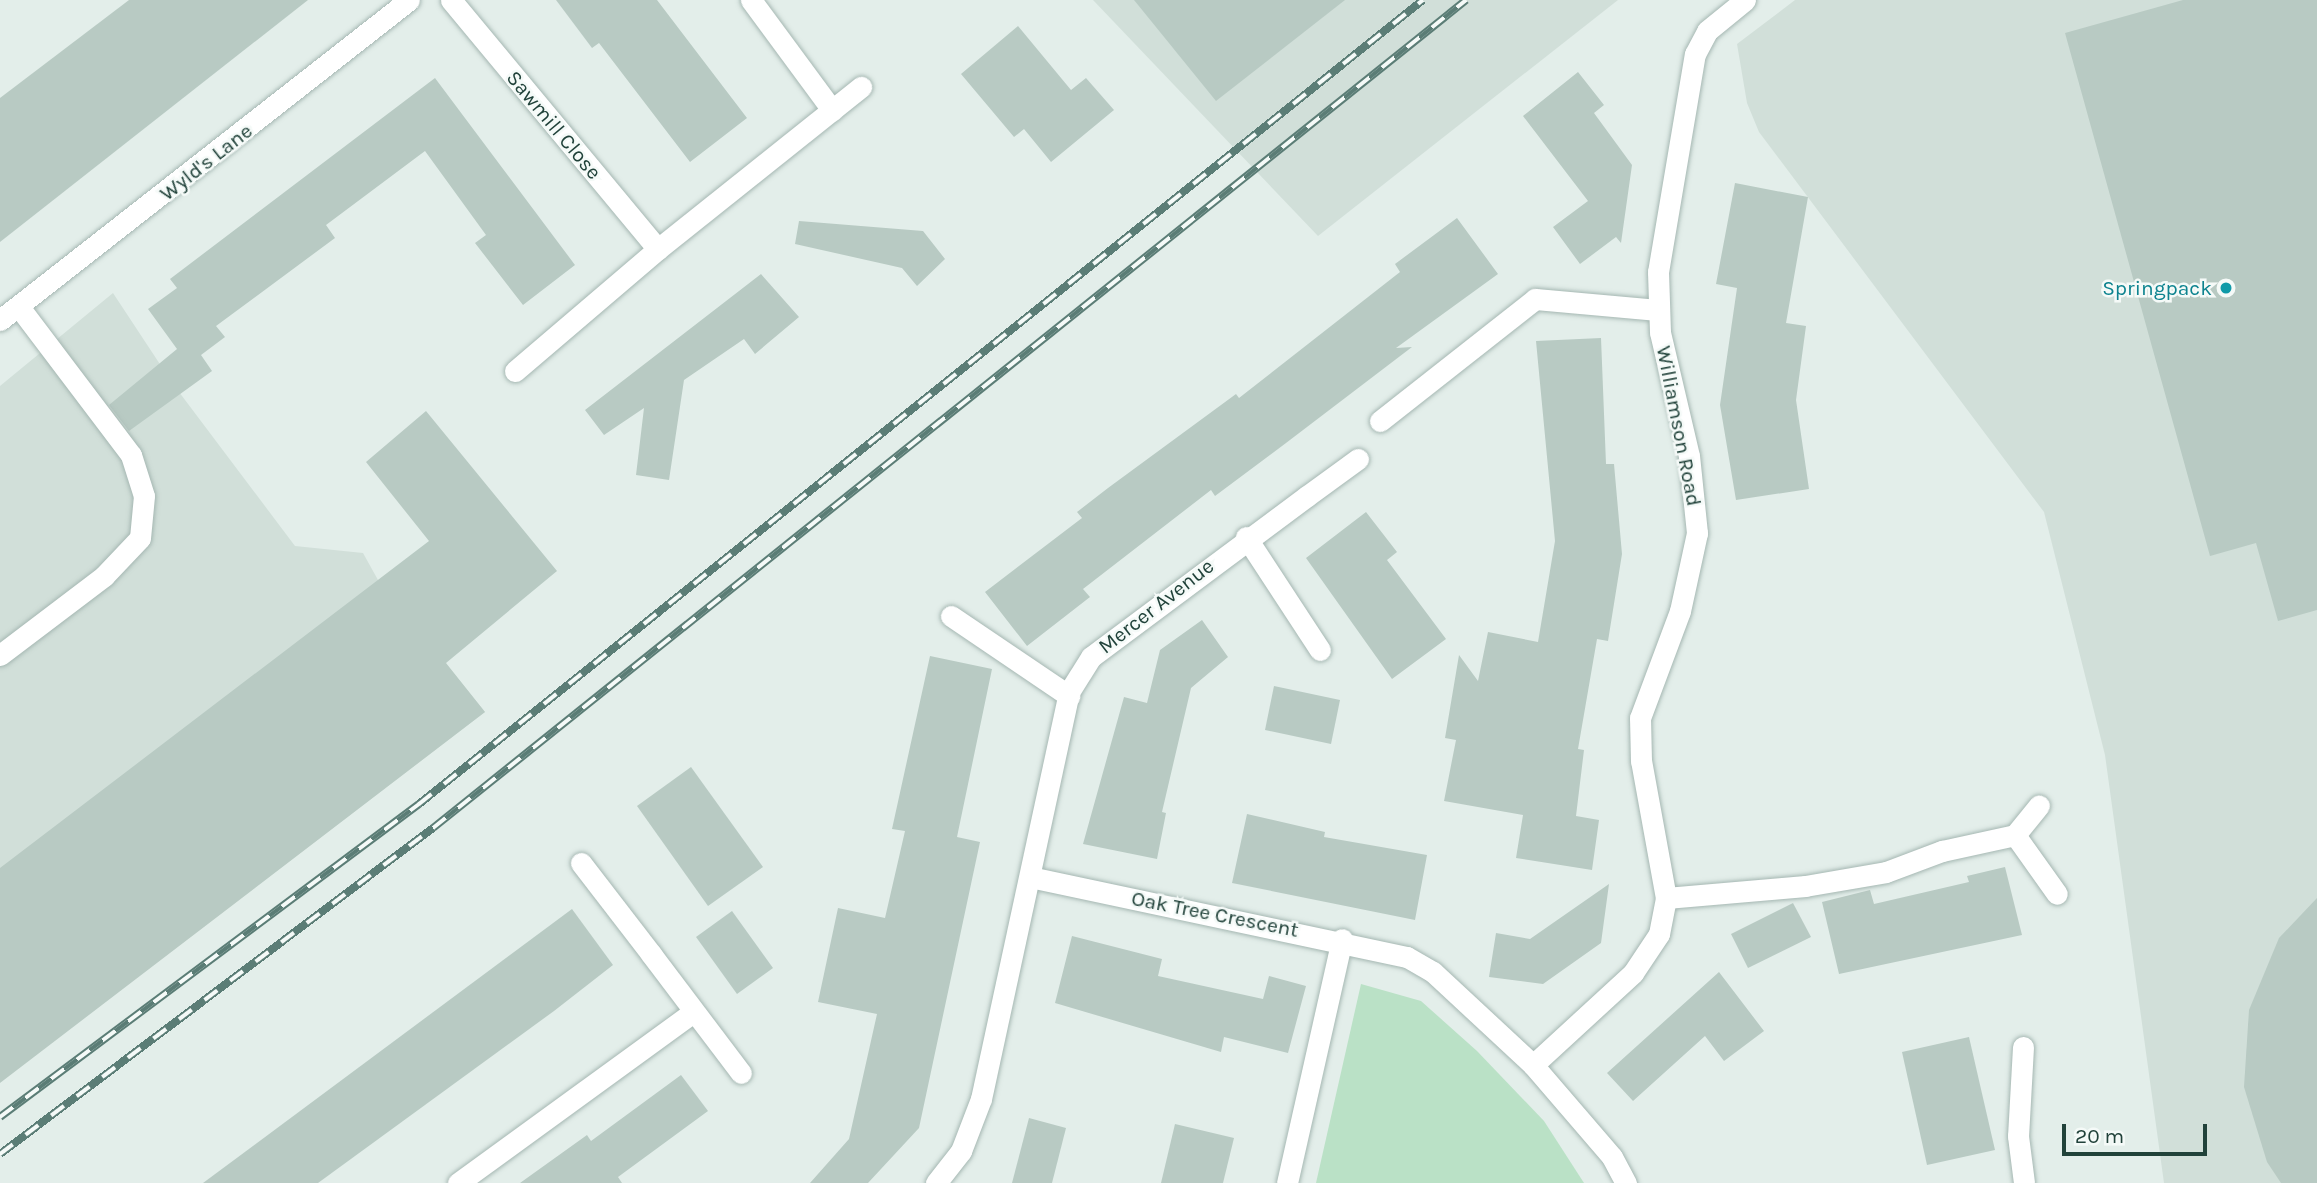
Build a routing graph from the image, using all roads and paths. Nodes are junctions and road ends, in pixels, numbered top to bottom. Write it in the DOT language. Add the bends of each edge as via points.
graph roads {
  1 [pos="409,0"];
  2 [pos="451,0"];
  3 [pos="751,0"];
  4 [pos="1745,0"];
  5 [pos="861,87"];
  6 [pos="832,110"];
  7 [pos="658,249"];
  8 [pos="19,307"];
  9 [pos="1659,310"];
  10 [pos="0,320"];
  11 [pos="515,371"];
  12 [pos="1380,421"];
  13 [pos="1358,459"];
  14 [pos="1246,537"];
  15 [pos="951,616"];
  16 [pos="1320,650"];
  17 [pos="0,655"];
  18 [pos="1069,696"];
  19 [pos="2039,805"];
  20 [pos="2015,835"];
  21 [pos="581,863"];
  22 [pos="1030,877"];
  23 [pos="2057,894"];
  24 [pos="1666,898"];
  25 [pos="1342,939"];
  26 [pos="691,1013"];
  27 [pos="2023,1047"];
  28 [pos="1534,1065"];
  29 [pos="741,1073"];
  30 [pos="458,1183"];
  31 [pos="936,1183"];
  32 [pos="1287,1183"];
  33 [pos="1626,1183"];
  34 [pos="2024,1183"];
  1 -- 8 [label="street, Wyld's Lane"];
  2 -- 7 [label="street, Sawmill Close"];
  3 -- 6 [label="street"];
  4 -- 9 [label="street, Williamson Road" via="1707,31 1695,54 1658,272"];
  5 -- 6 [label="street"];
  6 -- 7 [label="street"];
  7 -- 11 [label="street"];
  8 -- 10 [label="street, Wyld's Lane"];
  8 -- 17 [label="street" via="131,455 145,496 140,538 104,576"];
  9 -- 12 [label="street" via="1535,299"];
  9 -- 24 [label="street, Williamson Road" via="1667,374 1689,456 1697,533 1680,611 1640,718 1641,761"];
  13 -- 14 [label="street, Mercer Avenue"];
  14 -- 16 [label="street"];
  14 -- 18 [label="street, Mercer Avenue" via="1091,657"];
  15 -- 18 [label="street"];
  18 -- 22 [label="street, Mercer Avenue"];
  19 -- 20 [label="street"];
  20 -- 23 [label="street"];
  20 -- 24 [label="street" via="1942,851 1886,872 1805,886"];
  21 -- 26 [label="street"];
  22 -- 25 [label="street, Oak Tree Crescent"];
  22 -- 31 [label="street" via="981,1099 961,1151"];
  24 -- 28 [label="street, Williamson Road" via="1659,934 1633,973"];
  25 -- 28 [label="street, Oak Tree Crescent" via="1407,957 1433,972"];
  25 -- 32 [label="street"];
  26 -- 29 [label="street"];
  26 -- 30 [label="street"];
  27 -- 34 [label="street" via="2018,1136"];
  28 -- 33 [label="street, Oak Tree Crescent" via="1612,1157"];
}
